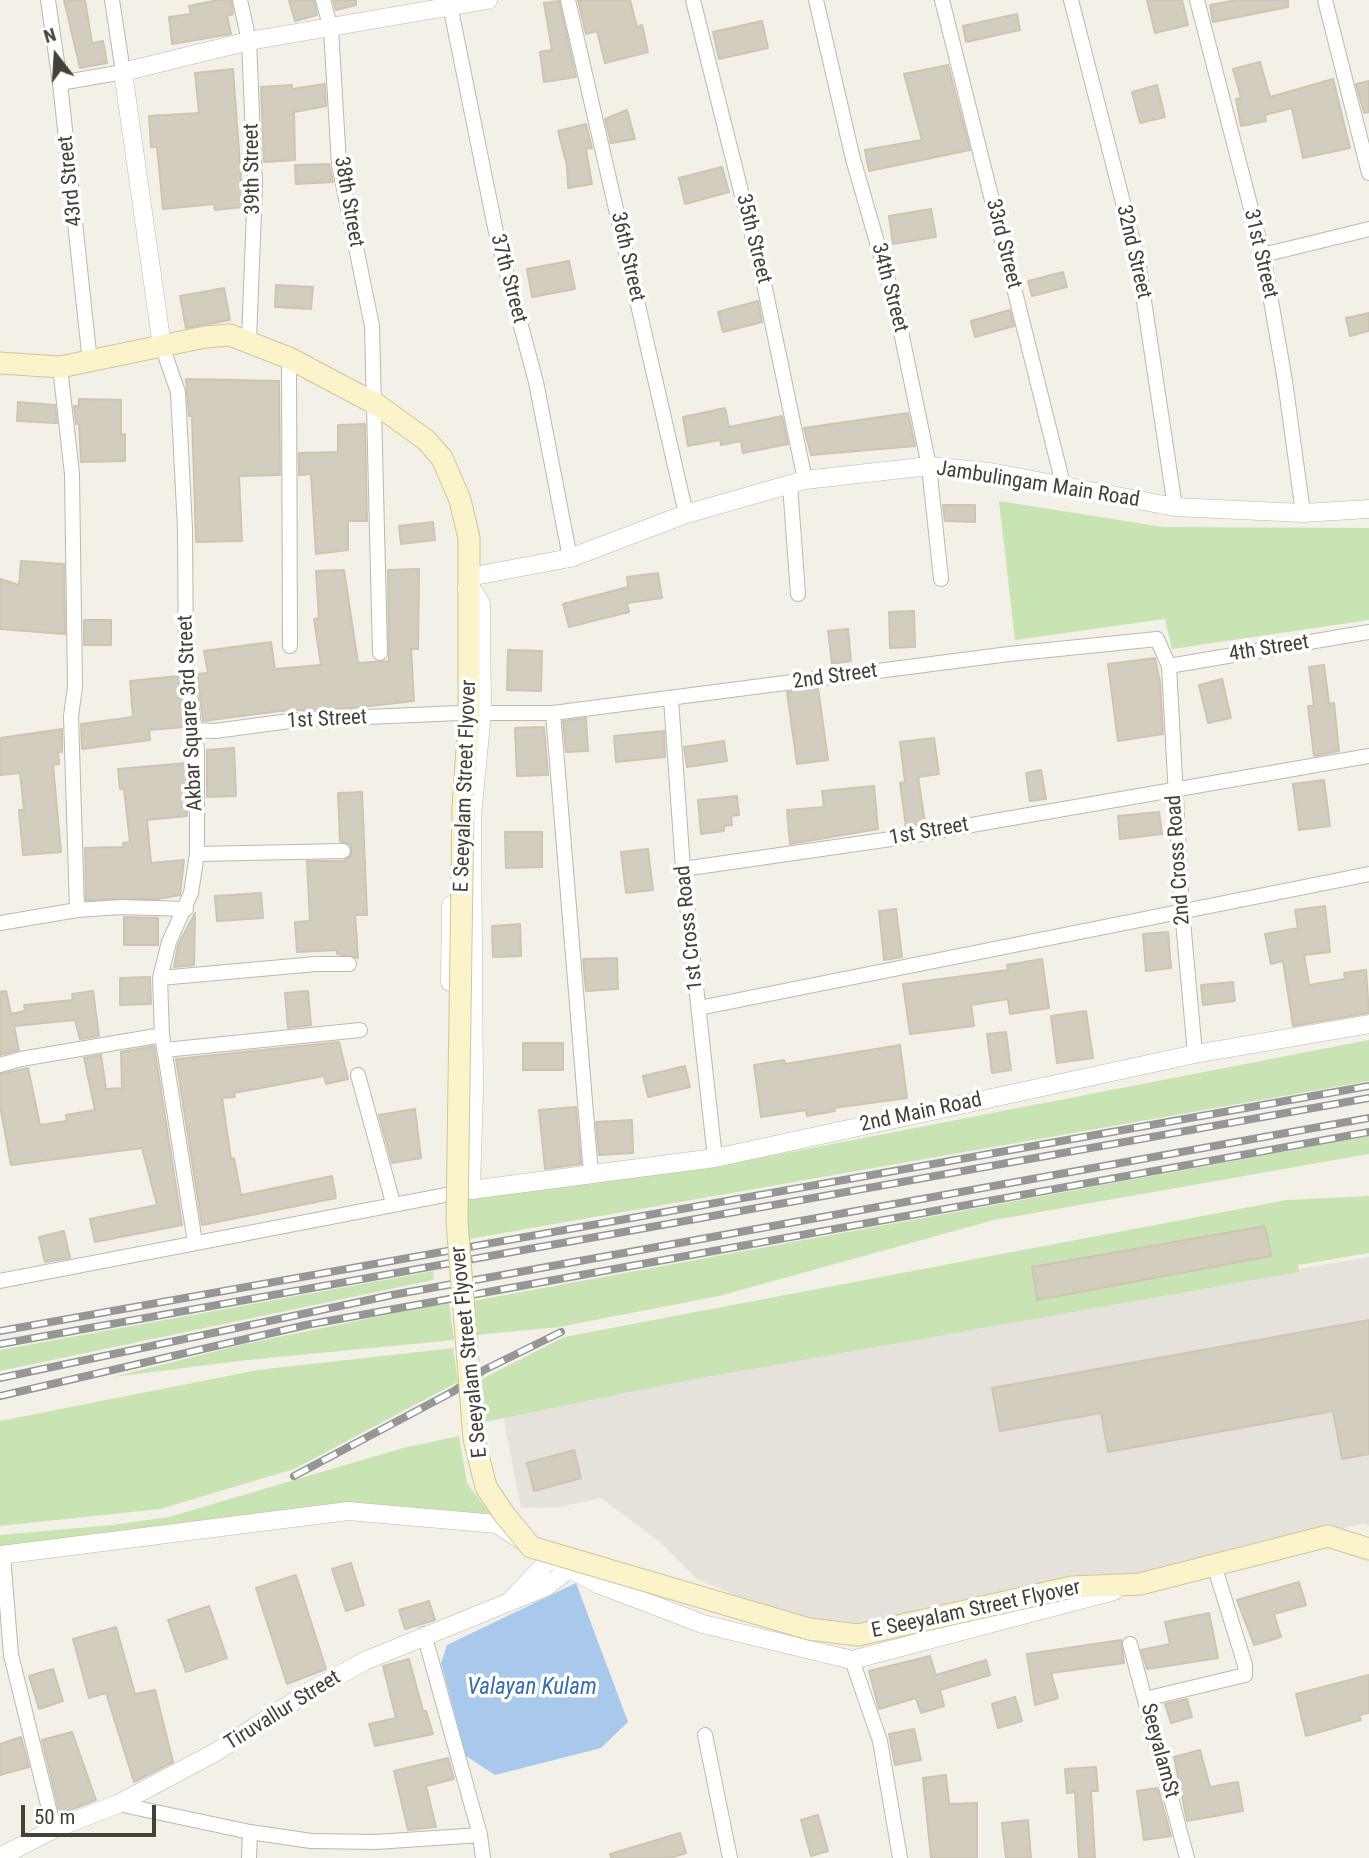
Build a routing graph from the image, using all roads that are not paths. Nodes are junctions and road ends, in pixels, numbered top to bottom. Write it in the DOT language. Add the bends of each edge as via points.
graph roads {
  1 [pos="48,0"];
  2 [pos="112,0"];
  3 [pos="240,0"];
  4 [pos="323,0"];
  5 [pos="488,0"];
  6 [pos="568,0"];
  7 [pos="693,0"];
  8 [pos="816,0"];
  9 [pos="942,0"];
  10 [pos="1071,0"];
  11 [pos="1197,0"];
  12 [pos="1325,0"];
  13 [pos="450,3"];
  14 [pos="331,29"];
  15 [pos="249,41"];
  16 [pos="123,72"];
  17 [pos="60,83"];
  18 [pos="1369,173"];
  19 [pos="1369,229"];
  20 [pos="1263,255"];
  21 [pos="249,340"];
  22 [pos="162,346"];
  23 [pos="289,358"];
  24 [pos="90,362"];
  25 [pos="0,363"];
  26 [pos="60,367"];
  27 [pos="376,404"];
  28 [pos="929,466"];
  29 [pos="797,482"];
  30 [pos="1064,488"];
  31 [pos="1175,507"];
  32 [pos="1369,509"];
  33 [pos="1303,513"];
  34 [pos="686,514"];
  35 [pos="570,558"];
  36 [pos="941,579"];
  37 [pos="470,587"];
  38 [pos="798,594"];
  39 [pos="1369,632"];
  40 [pos="290,646"];
  41 [pos="380,653"];
  42 [pos="1169,666"];
  43 [pos="671,699"];
  44 [pos="460,713"];
  45 [pos="482,713"];
  46 [pos="553,713"];
  47 [pos="195,730"];
  48 [pos="1369,756"];
  49 [pos="1174,792"];
  50 [pos="343,851"];
  51 [pos="197,853"];
  52 [pos="683,869"];
  53 [pos="1369,874"];
  54 [pos="186,909"];
  55 [pos="77,910"];
  56 [pos="1182,910"];
  57 [pos="0,923"];
  58 [pos="349,964"];
  59 [pos="160,978"];
  60 [pos="698,1008"];
  61 [pos="1369,1024"];
  62 [pos="360,1030"];
  63 [pos="474,1032"];
  64 [pos="162,1035"];
  65 [pos="165,1050"];
  66 [pos="1195,1054"];
  67 [pos="0,1065"];
  68 [pos="358,1075"];
  69 [pos="715,1158"];
  70 [pos="591,1174"];
  71 [pos="471,1190"];
  72 [pos="393,1203"];
  73 [pos="195,1242"];
  74 [pos="0,1281"];
  75 [pos="1369,1549"];
  76 [pos="1,1555"];
  77 [pos="550,1559"];
  78 [pos="1214,1565"];
  79 [pos="568,1570"];
  80 [pos="1140,1584"];
  81 [pos="509,1603"];
  82 [pos="661,1605"];
  83 [pos="424,1634"];
  84 [pos="1130,1644"];
  85 [pos="852,1660"];
  86 [pos="1145,1699"];
  87 [pos="705,1735"];
  88 [pos="118,1804"];
  89 [pos="54,1829"];
  90 [pos="250,1832"];
  91 [pos="480,1835"];
  92 [pos="0,1857"];
  93 [pos="249,1858"];
  94 [pos="483,1858"];
  95 [pos="730,1858"];
  96 [pos="900,1858"];
  97 [pos="1187,1858"];
  1 -- 17 [label="street, 43rd Street"];
  2 -- 16 [label="street"];
  3 -- 15 [label="street, 39th Street"];
  4 -- 14 [label="street, 38th Street"];
  5 -- 13 [label="street"];
  6 -- 34 [label="street, 36th Street"];
  7 -- 29 [label="street, 35th Street" via="763,279"];
  8 -- 28 [label="street, 34th Street" via="853,159 896,307"];
  9 -- 30 [label="street, 33rd Street"];
  10 -- 31 [label="street, 32nd Street" via="1138,261"];
  11 -- 20 [label="street, 31st Street"];
  12 -- 18 [label="street"];
  13 -- 14 [label="street"];
  13 -- 35 [label="street, 37th Street" via="496,237 536,382"];
  14 -- 15 [label="street"];
  14 -- 27 [label="street, 38th Street" via="339,164 372,326"];
  15 -- 16 [label="street"];
  15 -- 21 [label="street, 39th Street" via="255,185"];
  16 -- 17 [label="street"];
  16 -- 22 [label="street"];
  17 -- 24 [label="street, 43rd Street"];
  19 -- 20 [label="street"];
  20 -- 33 [label="street, 31st Street"];
  21 -- 22 [label="main road, E Seeyalam Street Flyover" via="230,335"];
  21 -- 23 [label="main road, E Seeyalam Street Flyover"];
  22 -- 24 [label="main road, E Seeyalam Street Flyover"];
  22 -- 47 [label="street, Akbar Square 3rd Street" via="178,392 186,663"];
  23 -- 27 [label="main road, E Seeyalam Street Flyover"];
  23 -- 40 [label="street"];
  24 -- 26 [label="main road, E Seeyalam Street Flyover"];
  25 -- 26 [label="main road, E Seeyalam Street Flyover"];
  26 -- 55 [label="street" via="72,474 75,687 71,716"];
  27 -- 37 [label="main road, E Seeyalam Street Flyover" via="426,440 442,458 460,500 468,538"];
  27 -- 41 [label="street, 38th Street"];
  28 -- 29 [label="street, Jambulingam Main Road"];
  28 -- 30 [label="street, Jambulingam Main Road" via="989,472"];
  28 -- 36 [label="street, 34th Street"];
  29 -- 34 [label="street, Jambulingam Main Road"];
  29 -- 38 [label="street, 35th Street"];
  30 -- 31 [label="street, Jambulingam Main Road"];
  31 -- 33 [label="street, Jambulingam Main Road"];
  32 -- 33 [label="street, Jambulingam Main Road"];
  34 -- 35 [label="street, Jambulingam Main Road"];
  35 -- 37 [label="street, Jambulingam Main Road"];
  37 -- 44 [label="street" via="459,599"];
  37 -- 45 [label="street" via="481,604"];
  37 -- 80 [label="main road, E Seeyalam Street Flyover, bridge" via="457,1222 474,1439 486,1487 531,1547 809,1629 858,1636 1072,1587"];
  39 -- 42 [label="street, 4th Street"];
  42 -- 43 [label="street, 2nd Street" via="1157,639"];
  42 -- 49 [label="street, 2nd Cross Road"];
  43 -- 46 [label="street, 2nd Street"];
  43 -- 52 [label="street, 1st Cross Road"];
  44 -- 47 [label="street, 1st Street"];
  44 -- 63 [label="street" via="450,1018 456,1026"];
  45 -- 46 [label="street, 2nd Street"];
  45 -- 63 [label="street" via="472,816"];
  46 -- 70 [label="street"];
  47 -- 51 [label="street, Akbar Square 3rd Street"];
  48 -- 49 [label="street, 1st Street"];
  49 -- 52 [label="street, 1st Street"];
  49 -- 56 [label="street, 2nd Cross Road"];
  50 -- 51 [label="street"];
  51 -- 54 [label="street, Akbar Square 3rd Street"];
  52 -- 60 [label="street, 1st Cross Road"];
  53 -- 56 [label="street"];
  54 -- 55 [label="street" via="121,906"];
  54 -- 59 [label="street, Akbar Square 3rd Street" via="169,942"];
  55 -- 57 [label="street"];
  56 -- 60 [label="street"];
  56 -- 66 [label="street, 2nd Cross Road"];
  58 -- 59 [label="street"];
  59 -- 64 [label="street, Akbar Square 3rd Street"];
  60 -- 69 [label="street, 1st Cross Road"];
  61 -- 66 [label="street, 2nd Main Road"];
  62 -- 65 [label="street"];
  63 -- 71 [label="street"];
  64 -- 65 [label="street, Akbar Square 3rd Street"];
  64 -- 67 [label="street"];
  65 -- 73 [label="street, Akbar Square 3rd Street"];
  66 -- 69 [label="street, 2nd Main Road"];
  68 -- 72 [label="street"];
  69 -- 70 [label="street, 2nd Main Road"];
  70 -- 71 [label="street, 2nd Main Road"];
  71 -- 72 [label="street"];
  72 -- 73 [label="street"];
  73 -- 74 [label="street"];
  75 -- 78 [label="main road, E Seeyalam Street Flyover" via="1328,1536"];
  76 -- 77 [label="street" via="348,1511 497,1524"];
  76 -- 89 [label="street" via="11,1656"];
  77 -- 79 [label="street"];
  77 -- 81 [label="street"];
  77 -- 82 [label="street" via="574,1550 648,1571 659,1589"];
  78 -- 80 [label="main road, E Seeyalam Street Flyover"];
  78 -- 86 [label="street" via="1245,1675"];
  79 -- 81 [label="street, Tiruvallur Street" via="546,1587"];
  79 -- 82 [label="street"];
  80 -- 85 [label="street"];
  81 -- 83 [label="street, Tiruvallur Street"];
  82 -- 85 [label="street" via="704,1624"];
  83 -- 88 [label="street, Tiruvallur Street" via="310,1691 216,1752"];
  83 -- 91 [label="street"];
  84 -- 86 [label="street, SeeyalamSt"];
  85 -- 96 [label="street" via="880,1741"];
  86 -- 97 [label="street, SeeyalamSt"];
  87 -- 95 [label="street"];
  88 -- 89 [label="street, Tiruvallur Street"];
  88 -- 90 [label="street"];
  89 -- 92 [label="street, Tiruvallur Street"];
  90 -- 91 [label="street" via="310,1841 363,1842"];
  90 -- 93 [label="street"];
  91 -- 94 [label="street"];
}
